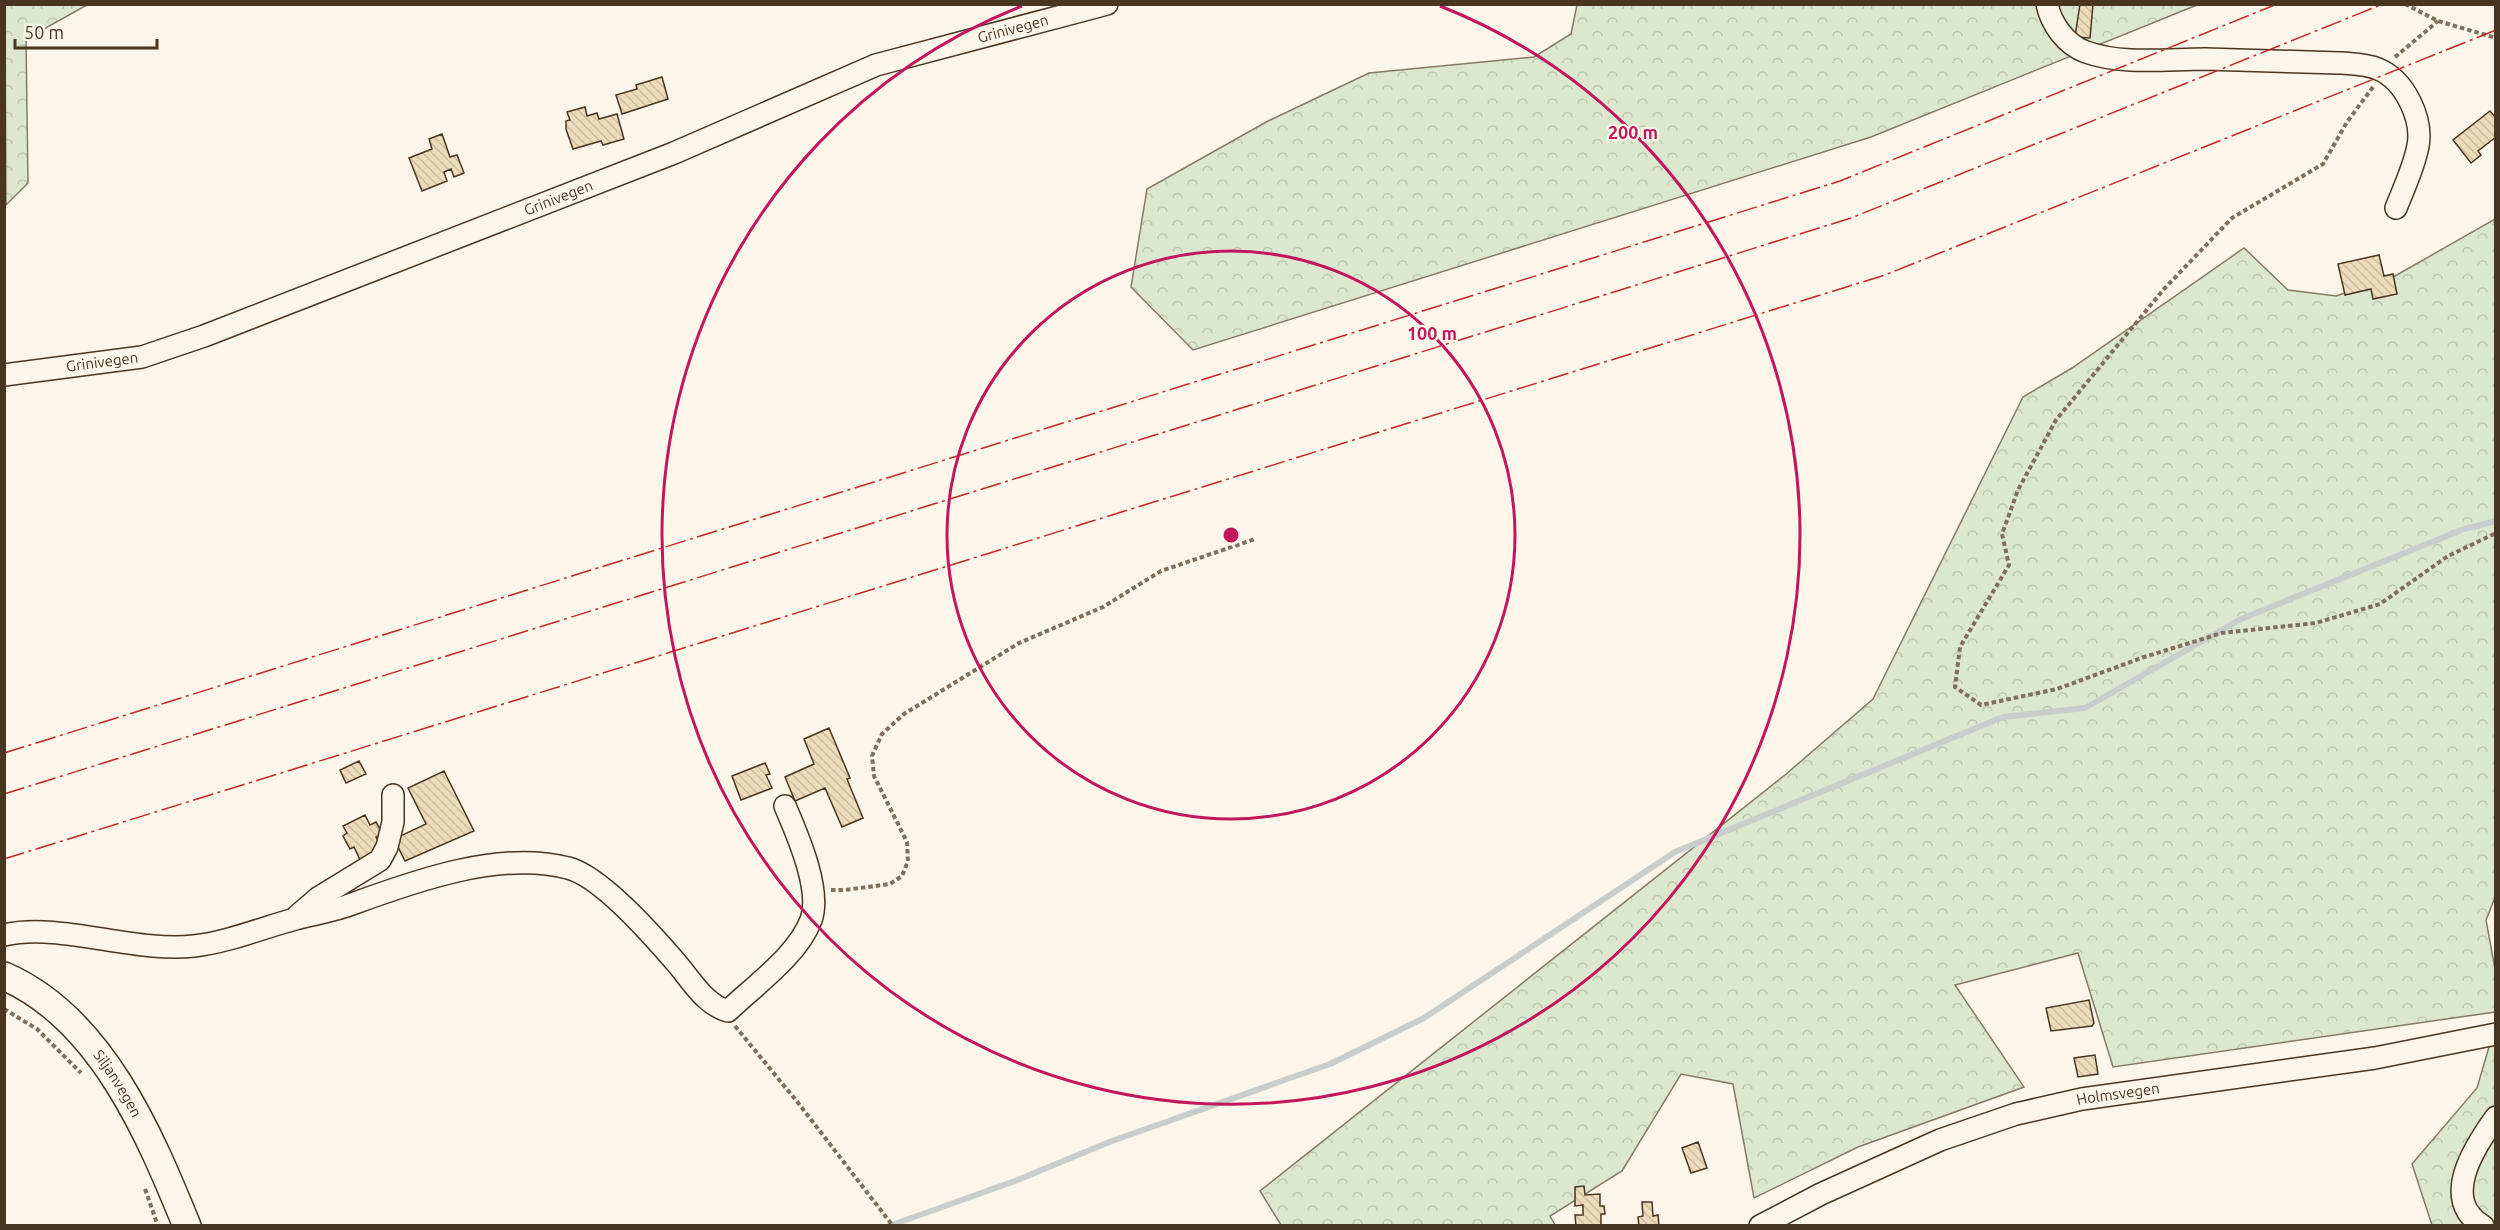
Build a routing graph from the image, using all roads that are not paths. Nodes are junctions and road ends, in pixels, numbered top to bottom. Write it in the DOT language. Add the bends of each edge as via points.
graph roads {
  1 [pos="1107,4"];
  2 [pos="2047,4"];
  3 [pos="2396,208"];
  4 [pos="4,375"];
  5 [pos="393,795"];
  6 [pos="785,806"];
  7 [pos="295,919"];
  8 [pos="4,934"];
  9 [pos="4,976"];
  10 [pos="2496,1034"];
  11 [pos="2496,1116"];
  12 [pos="187,1226"];
  13 [pos="1760,1226"];
  14 [pos="2483,1226"];
  1 -- 4 [label="street, Grinivegen" via="876,65 674,153 204,336 141,357"];
  2 -- 3 [label="street" via="2053,22 2068,42 2097,55 2342,63 2384,72 2404,92 2419,128 2418,147"];
  5 -- 7 [label="street" via="393,822 380,860 318,898"];
  6 -- 7 [label="street" via="800,841 813,889 812,918 793,949 728,1011 712,1005 631,915 588,877 569,868 528,862 449,873"];
  7 -- 8 [label="street" via="194,946 134,945 18,931"];
  9 -- 12 [label="main road, Siljanvegen" via="50,1005 95,1051 153,1144"];
  10 -- 13 [label="street, Holmsvegen" via="2376,1058 2082,1099 2026,1112 1940,1140"];
  11 -- 14 [label="street" via="2469,1163 2462,1186 2469,1213"];
}
